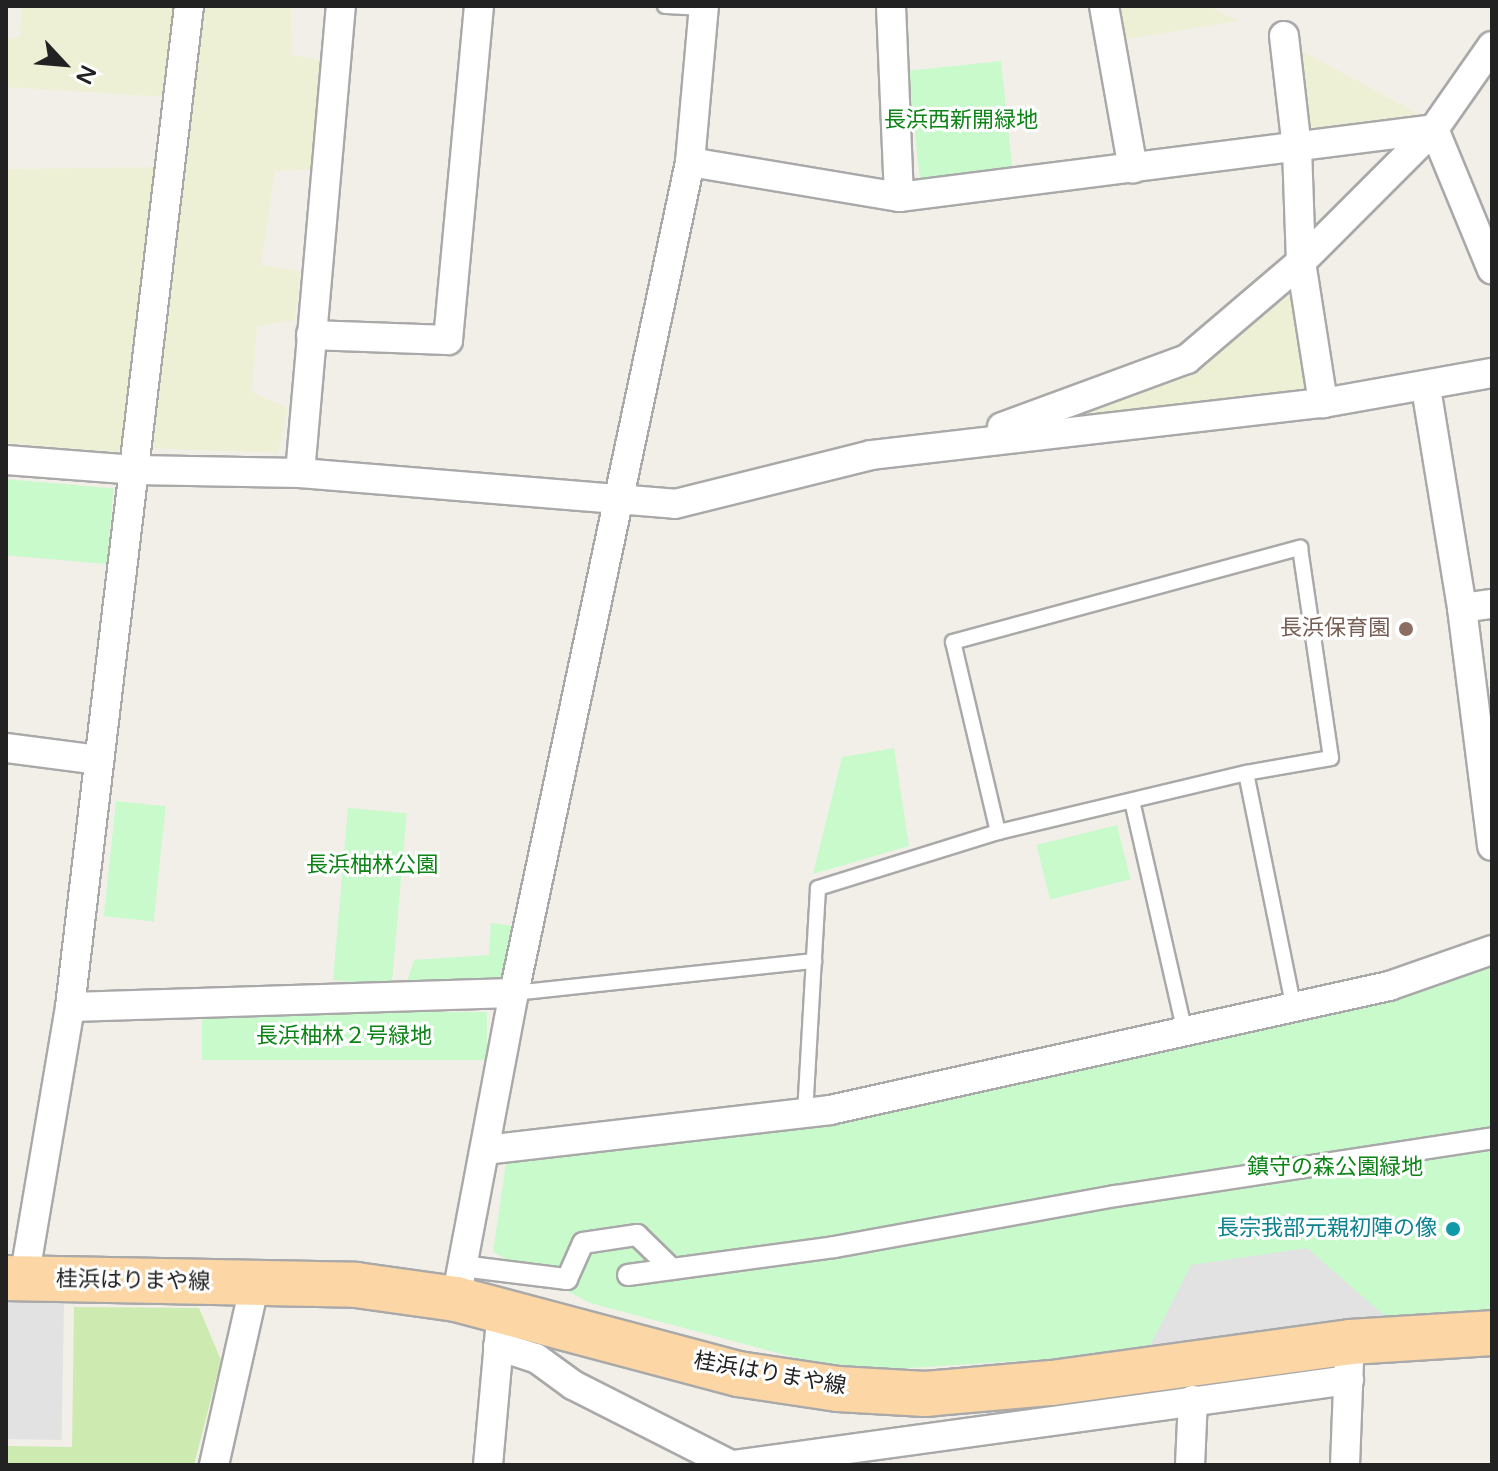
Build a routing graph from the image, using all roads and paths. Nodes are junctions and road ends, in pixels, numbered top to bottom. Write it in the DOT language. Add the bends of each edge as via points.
graph roads {
  1 [pos="189,6"];
  2 [pos="341,6"];
  3 [pos="479,6"];
  4 [pos="665,6"];
  5 [pos="891,6"];
  6 [pos="1104,6"];
  7 [pos="704,7"];
  8 [pos="1284,36"];
  9 [pos="1492,46"];
  10 [pos="1434,129"];
  11 [pos="1297,148"];
  12 [pos="690,162"];
  13 [pos="1133,168"];
  14 [pos="899,197"];
  15 [pos="1301,262"];
  16 [pos="1492,270"];
  17 [pos="311,335"];
  18 [pos="1492,373"];
  19 [pos="1426,388"];
  20 [pos="1323,403"];
  21 [pos="961,443"];
  22 [pos="6,460"];
  23 [pos="135,470"];
  24 [pos="300,473"];
  25 [pos="619,500"];
  26 [pos="1492,604"];
  27 [pos="1462,608"];
  28 [pos="6,748"];
  29 [pos="99,760"];
  30 [pos="1246,773"];
  31 [pos="1132,801"];
  32 [pos="998,832"];
  33 [pos="1492,846"];
  34 [pos="1492,950"];
  35 [pos="814,961"];
  36 [pos="514,993"];
  37 [pos="70,1007"];
  38 [pos="1294,1008"];
  39 [pos="1185,1033"];
  40 [pos="805,1114"];
  41 [pos="1492,1138"];
  42 [pos="485,1150"];
  43 [pos="672,1269"];
  44 [pos="628,1275"];
  45 [pos="15,1278"];
  46 [pos="459,1282"];
  47 [pos="255,1283"];
  48 [pos="500,1328"];
  49 [pos="1492,1333"];
  50 [pos="1349,1361"];
  51 [pos="1193,1400"];
  52 [pos="214,1465"];
  53 [pos="488,1465"];
  54 [pos="732,1465"];
  55 [pos="1190,1465"];
  56 [pos="1345,1465"];
  1 -- 23 [label="street"];
  2 -- 17 [label="street"];
  3 -- 17 [label="street" via="448,340"];
  4 -- 7 [label="lane"];
  5 -- 14 [label="street"];
  6 -- 13 [label="street"];
  7 -- 12 [label="street"];
  8 -- 11 [label="street"];
  9 -- 10 [label="street"];
  10 -- 11 [label="street"];
  10 -- 15 [label="street"];
  10 -- 16 [label="street"];
  11 -- 13 [label="street"];
  11 -- 15 [label="street"];
  12 -- 14 [label="street"];
  12 -- 25 [label="street"];
  13 -- 14 [label="street"];
  15 -- 20 [label="street"];
  15 -- 21 [label="street" via="1187,359"];
  17 -- 24 [label="street"];
  18 -- 19 [label="street"];
  19 -- 20 [label="street"];
  19 -- 27 [label="street"];
  20 -- 21 [label="street"];
  21 -- 25 [label="street" via="871,455 675,504"];
  22 -- 23 [label="street"];
  23 -- 24 [label="street"];
  23 -- 29 [label="street"];
  24 -- 25 [label="street"];
  25 -- 36 [label="street"];
  26 -- 27 [label="street"];
  27 -- 33 [label="street"];
  28 -- 29 [label="street"];
  29 -- 37 [label="street"];
  30 -- 31 [label="lane"];
  30 -- 32 [label="lane" via="1331,758 1300,548 953,642"];
  30 -- 38 [label="lane"];
  31 -- 32 [label="lane"];
  31 -- 39 [label="lane"];
  32 -- 35 [label="lane" via="818,888"];
  34 -- 38 [label="street" via="1389,986"];
  35 -- 36 [label="lane"];
  35 -- 40 [label="lane"];
  36 -- 37 [label="street"];
  36 -- 42 [label="street"];
  37 -- 45 [label="street"];
  38 -- 39 [label="street"];
  39 -- 40 [label="street"];
  40 -- 42 [label="street"];
  41 -- 43 [label="street"];
  42 -- 46 [label="street"];
  43 -- 44 [label="street"];
  43 -- 46 [label="street" via="637,1235 583,1243 567,1279"];
  45 -- 47 [label="main road, 桂浜はりまや線"];
  46 -- 47 [label="main road, 桂浜はりまや線"];
  46 -- 48 [label="main road, 桂浜はりまや線"];
  47 -- 52 [label="street"];
  48 -- 50 [label="main road, 桂浜はりまや線" via="738,1374 838,1389 925,1394"];
  48 -- 53 [label="street"];
  48 -- 54 [label="street" via="573,1385"];
  49 -- 50 [label="main road, 桂浜はりまや線"];
  50 -- 51 [label="street"];
  50 -- 56 [label="street"];
  51 -- 54 [label="street"];
  51 -- 55 [label="street"];
}
